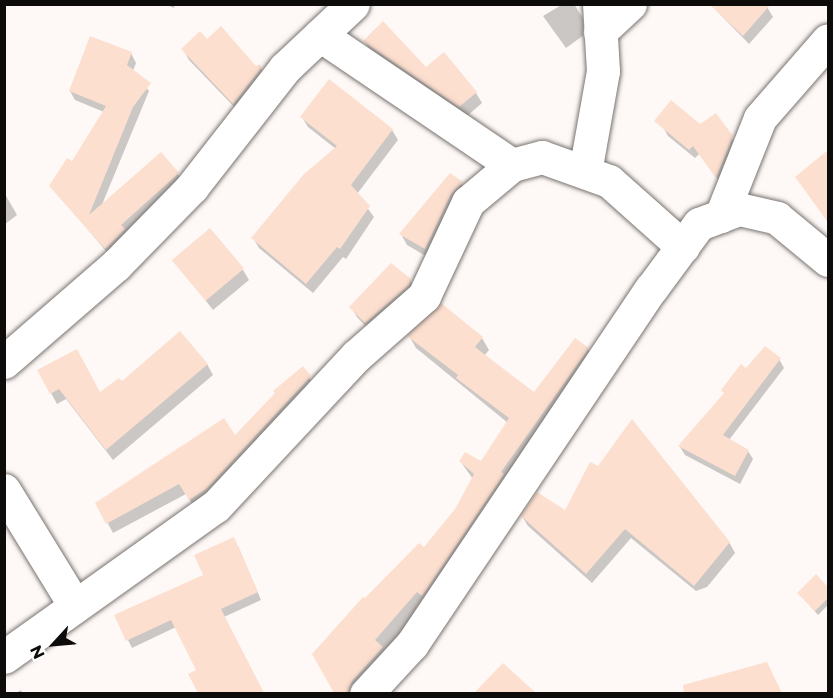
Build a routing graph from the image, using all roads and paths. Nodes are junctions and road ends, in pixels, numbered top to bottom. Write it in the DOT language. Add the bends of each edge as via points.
graph roads {
  1 [pos="630,4"];
  2 [pos="344,7"];
  3 [pos="599,18"];
  4 [pos="320,35"];
  5 [pos="828,40"];
  6 [pos="512,165"];
  7 [pos="585,172"];
  8 [pos="721,216"];
  9 [pos="683,247"];
  10 [pos="828,260"];
  11 [pos="4,362"];
  12 [pos="4,490"];
  13 [pos="75,606"];
  14 [pos="4,657"];
  15 [pos="366,693"];
  1 -- 3 [label="street"];
  2 -- 4 [label="street"];
  3 -- 7 [label="street" via="603,71"];
  4 -- 6 [label="street"];
  4 -- 11 [label="street" via="285,68 184,195 116,265"];
  5 -- 8 [label="street" via="759,118"];
  6 -- 7 [label="street" via="542,157"];
  6 -- 13 [label="street" via="468,202 424,296 356,356 216,506"];
  7 -- 9 [label="street" via="609,181"];
  8 -- 9 [label="street" via="699,224"];
  8 -- 10 [label="street" via="739,209 777,218"];
  9 -- 15 [label="street" via="412,644"];
  12 -- 13 [label="street"];
  13 -- 14 [label="street"];
}
